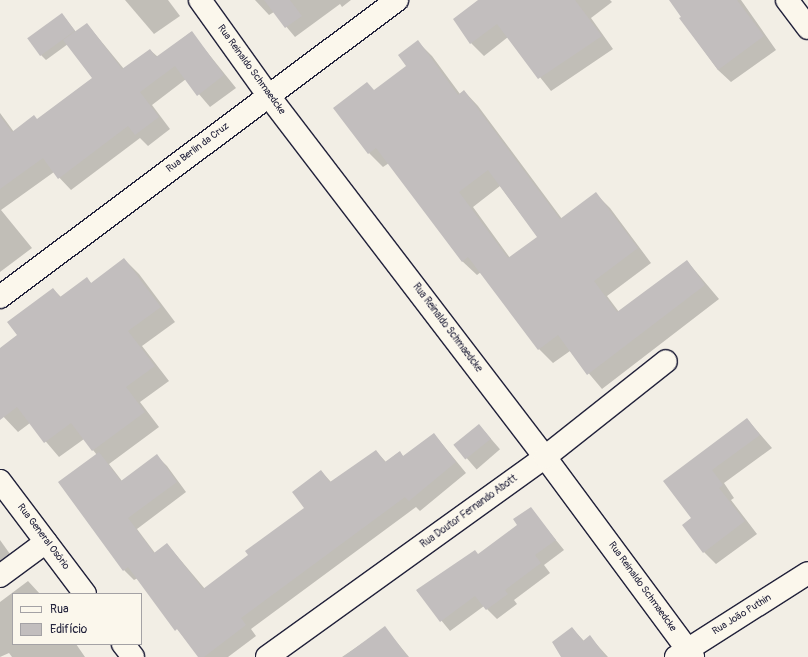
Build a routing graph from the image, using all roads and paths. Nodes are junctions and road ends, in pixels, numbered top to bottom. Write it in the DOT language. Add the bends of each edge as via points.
graph roads {
  1 [pos="200,0"];
  2 [pos="397,0"];
  3 [pos="787,0"];
  4 [pos="806,22"];
  5 [pos="268,95"];
  6 [pos="0,297"];
  7 [pos="666,361"];
  8 [pos="545,457"];
  9 [pos="0,481"];
  10 [pos="46,542"];
  11 [pos="808,573"];
  12 [pos="0,576"];
  13 [pos="84,593"];
  14 [pos="124,645"];
  15 [pos="686,654"];
  16 [pos="133,657"];
  17 [pos="267,657"];
  1 -- 5 [label="street, Rua Reinaldo Schmaedcke"];
  2 -- 5 [label="street, Rua Berlin da Cruz"];
  3 -- 4 [label="street"];
  5 -- 6 [label="street, Rua Berlin da Cruz"];
  5 -- 8 [label="street, Rua Reinaldo Schmaedcke"];
  7 -- 8 [label="street, Rua Doutor Fernando Abott"];
  8 -- 15 [label="street, Rua Reinaldo Schmaedcke"];
  8 -- 17 [label="street, Rua Doutor Fernando Abott"];
  9 -- 10 [label="street, Rua General Osório"];
  10 -- 12 [label="street"];
  10 -- 13 [label="street, Rua General Osório"];
  11 -- 15 [label="street, Rua João Puthin"];
  14 -- 16 [label="street"];
}
